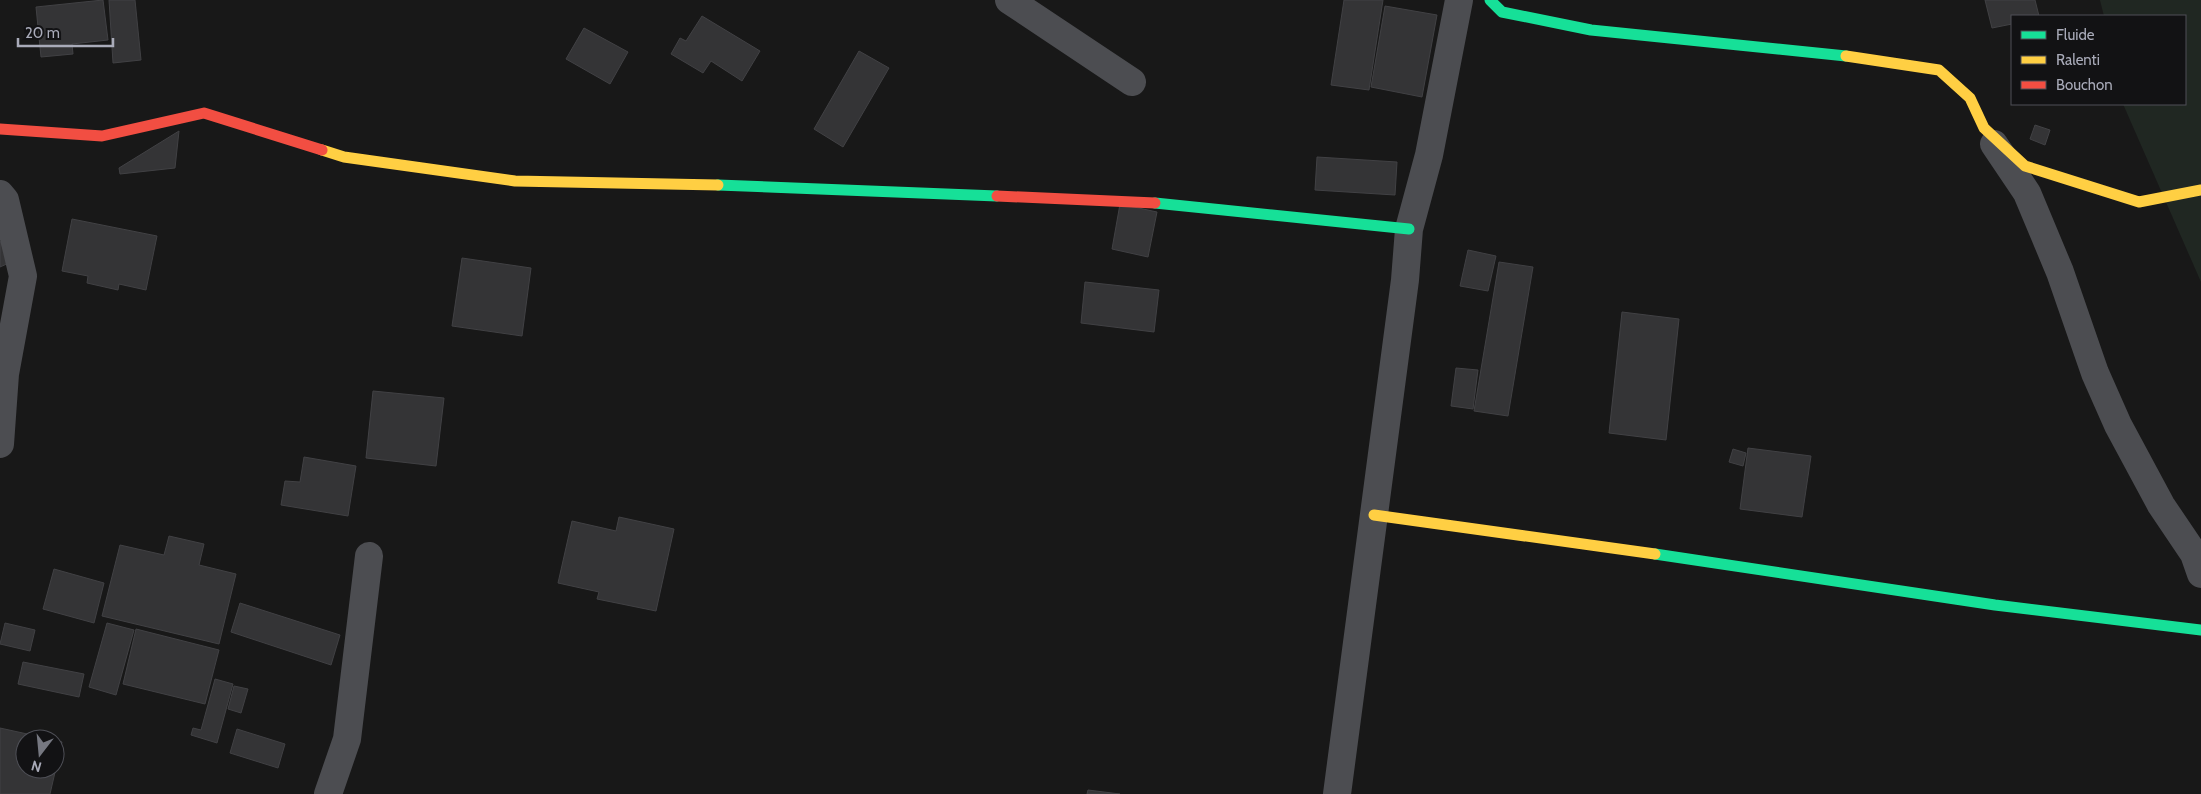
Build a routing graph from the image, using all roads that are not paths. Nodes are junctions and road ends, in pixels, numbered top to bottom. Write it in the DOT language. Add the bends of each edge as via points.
graph roads {
  1 [pos="1009,0"];
  2 [pos="1458,0"];
  3 [pos="1490,0"];
  4 [pos="1132,82"];
  5 [pos="1984,128"];
  6 [pos="0,129"];
  7 [pos="2201,190"];
  8 [pos="0,194"];
  9 [pos="1410,229"];
  10 [pos="0,444"];
  11 [pos="1374,515"];
  12 [pos="369,556"];
  13 [pos="2201,574"];
  14 [pos="2201,630"];
  15 [pos="328,794"];
  16 [pos="1337,794"];
  1 -- 4 [label="street"];
  2 -- 9 [label="street" via="1429,155"];
  3 -- 5 [label="street" via="1502,12 1591,30 1853,56 1939,70 1970,98"];
  5 -- 7 [label="street" via="2026,166 2139,202"];
  5 -- 13 [label="street" via="2027,193 2118,426 2161,505 2194,554"];
  6 -- 9 [label="street" via="102,136 204,113 344,157 515,181 742,185 1154,203"];
  8 -- 10 [label="street" via="5,200 23,276 6,374"];
  9 -- 11 [label="street"];
  11 -- 14 [label="street" via="1995,605"];
  11 -- 16 [label="street"];
  12 -- 15 [label="street" via="348,740"];
}
